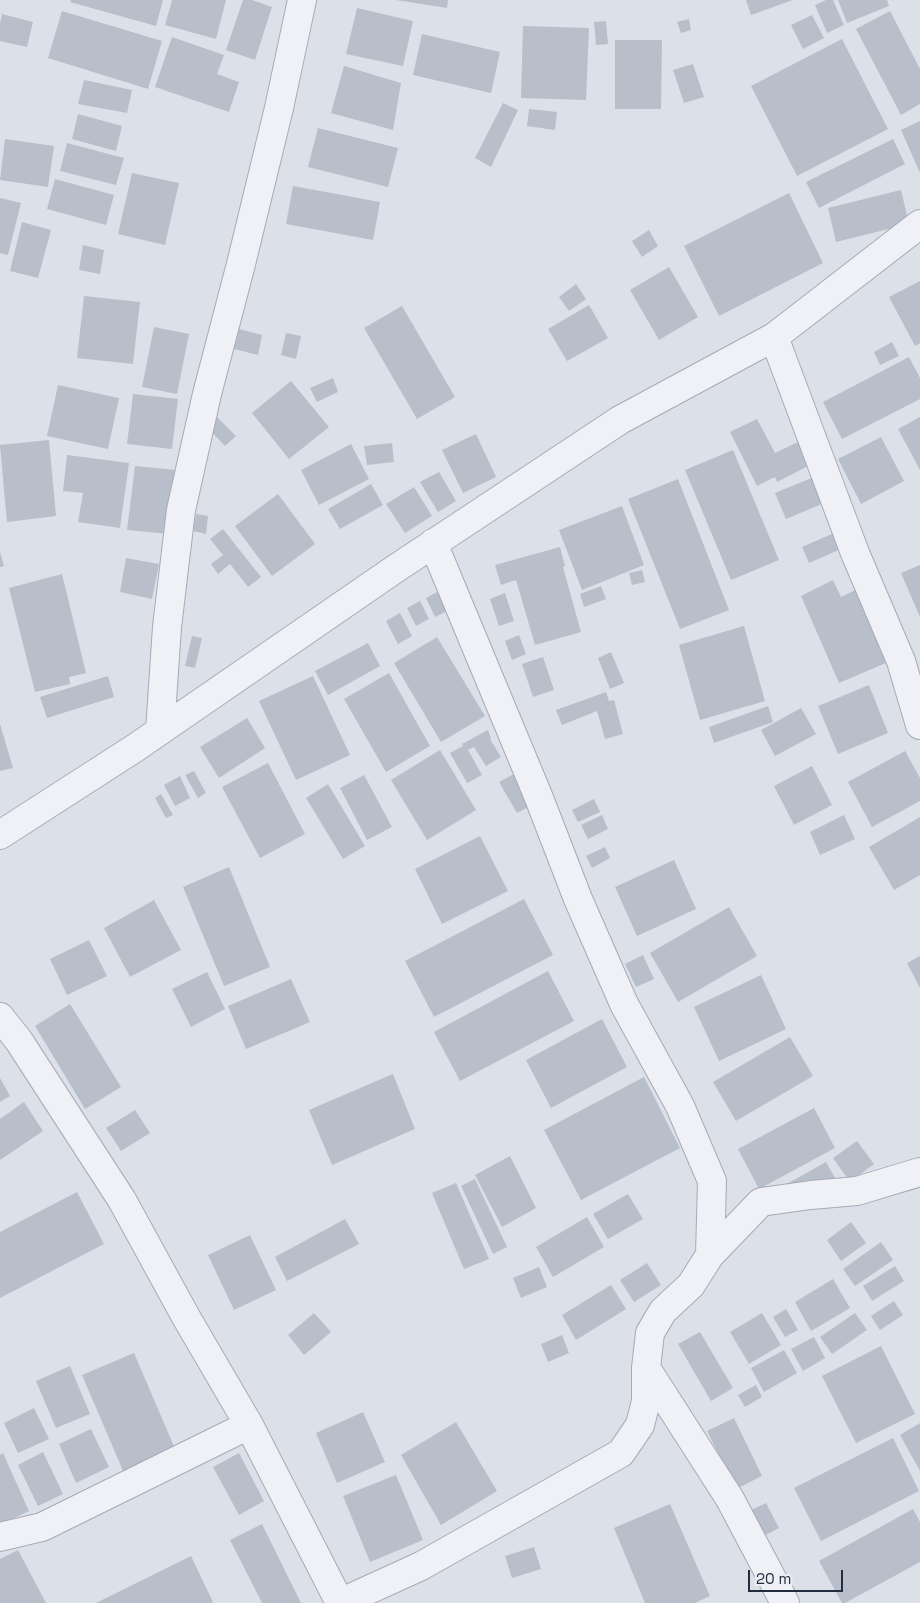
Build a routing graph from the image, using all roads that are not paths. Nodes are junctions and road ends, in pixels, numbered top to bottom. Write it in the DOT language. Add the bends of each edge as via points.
graph roads {
  1 [pos="302,0"];
  2 [pos="920,224"];
  3 [pos="774,337"];
  4 [pos="432,543"];
  5 [pos="920,725"];
  6 [pos="160,731"];
  7 [pos="0,835"];
  8 [pos="0,1017"];
  9 [pos="920,1172"];
  10 [pos="710,1254"];
  11 [pos="646,1368"];
  12 [pos="249,1425"];
  13 [pos="0,1537"];
  14 [pos="340,1603"];
  15 [pos="785,1603"];
  1 -- 6 [label="street" via="181,510 167,627"];
  2 -- 3 [label="street"];
  3 -- 4 [label="street" via="620,420"];
  3 -- 5 [label="street" via="855,553 901,661"];
  4 -- 6 [label="street"];
  4 -- 10 [label="street" via="624,1004 680,1106 712,1181"];
  6 -- 7 [label="street"];
  8 -- 12 [label="street" via="122,1200"];
  9 -- 10 [label="street" via="857,1191 760,1202"];
  10 -- 11 [label="street" via="691,1285 663,1311 650,1333"];
  11 -- 14 [label="street" via="646,1401 640,1426 621,1453 421,1566"];
  11 -- 15 [label="street" via="730,1499"];
  12 -- 13 [label="street" via="42,1527"];
  12 -- 14 [label="street"];
}
